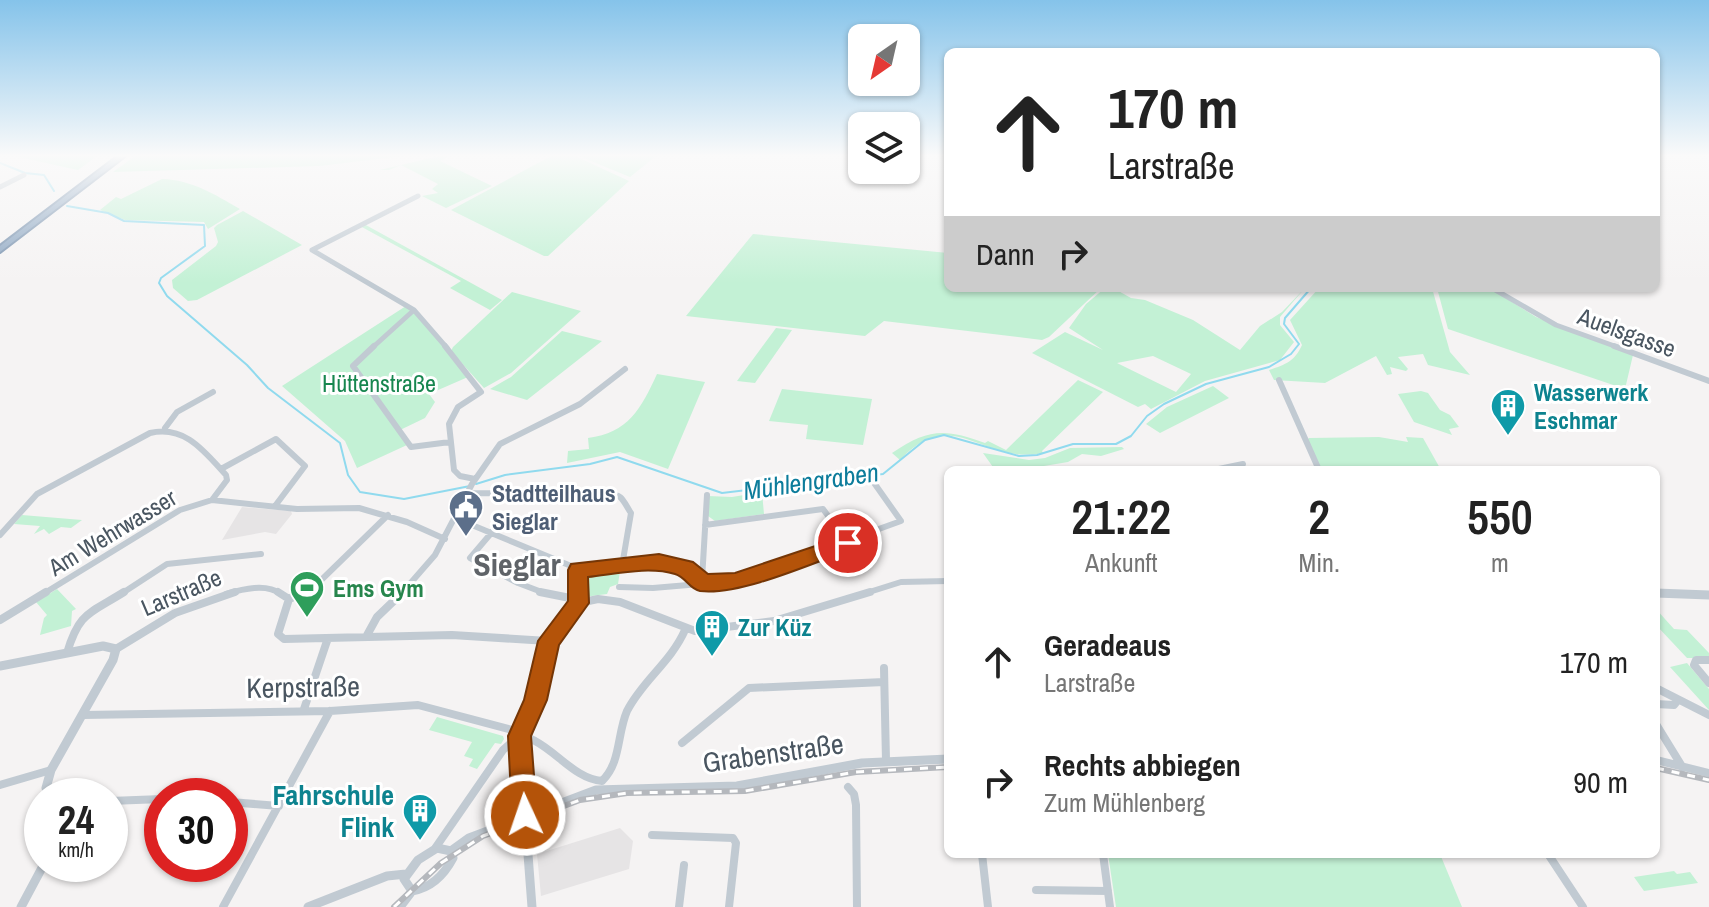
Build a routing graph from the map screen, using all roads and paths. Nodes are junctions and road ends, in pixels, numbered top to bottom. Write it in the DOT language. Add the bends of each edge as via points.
graph roads {
  1 [pos="62,198"];
  2 [pos="65,198"];
  3 [pos="413,198"];
  4 [pos="0,247"];
  5 [pos="1499,292"];
  6 [pos="414,310"];
  7 [pos="625,369"];
  8 [pos="1279,380"];
  9 [pos="1709,381"];
  10 [pos="213,392"];
  11 [pos="165,428"];
  12 [pos="450,442"];
  13 [pos="1243,464"];
  14 [pos="1233,466"];
  15 [pos="1317,466"];
  16 [pos="221,469"];
  17 [pos="872,480"];
  18 [pos="471,486"];
  19 [pos="707,495"];
  20 [pos="212,500"];
  21 [pos="275,506"];
  22 [pos="388,515"];
  23 [pos="455,518"];
  24 [pos="705,525"];
  25 [pos="493,531"];
  26 [pos="0,535"];
  27 [pos="445,539"];
  28 [pos="848,543"];
  29 [pos="261,554"];
  30 [pos="622,566"];
  31 [pos="578,570"];
  32 [pos="701,581"];
  33 [pos="944,581"];
  34 [pos="619,587"];
  35 [pos="1660,593"];
  36 [pos="1707,595"];
  37 [pos="570,598"];
  38 [pos="289,599"];
  39 [pos="579,603"];
  40 [pos="0,620"];
  41 [pos="685,630"];
  42 [pos="366,637"];
  43 [pos="328,638"];
  44 [pos="548,641"];
  45 [pos="116,649"];
  46 [pos="67,653"];
  47 [pos="1709,660"];
  48 [pos="0,666"];
  49 [pos="884,668"];
  50 [pos="884,682"];
  51 [pos="1709,683"];
  52 [pos="1660,690"];
  53 [pos="1678,700"];
  54 [pos="1660,704"];
  55 [pos="304,709"];
  56 [pos="330,711"];
  57 [pos="83,715"];
  58 [pos="1709,715"];
  59 [pos="1660,731"];
  60 [pos="519,736"];
  61 [pos="682,743"];
  62 [pos="944,759"];
  63 [pos="886,761"];
  64 [pos="1660,761"];
  65 [pos="1683,768"];
  66 [pos="51,770"];
  67 [pos="1709,773"];
  68 [pos="49,778"];
  69 [pos="0,785"];
  70 [pos="848,787"];
  71 [pos="248,803"];
  72 [pos="279,806"];
  73 [pos="525,815"];
  74 [pos="652,835"];
  75 [pos="436,847"];
  76 [pos="451,851"];
  77 [pos="982,858"];
  78 [pos="1104,858"];
  79 [pos="1551,858"];
  80 [pos="684,865"];
  81 [pos="406,874"];
  82 [pos="34,882"];
  83 [pos="1036,890"];
  84 [pos="412,891"];
  85 [pos="1108,891"];
  86 [pos="21,907"];
  87 [pos="223,907"];
  88 [pos="308,907"];
  89 [pos="400,907"];
  90 [pos="532,907"];
  91 [pos="679,907"];
  92 [pos="729,907"];
  93 [pos="857,907"];
  94 [pos="988,907"];
  95 [pos="1110,907"];
  96 [pos="1583,907"];
  1 -- 4 [label="highway"];
  2 -- 4 [label="highway"];
  3 -- 6 [label="street" via="312,250"];
  5 -- 9 [label="street, Auelsgasse" via="1556,325"];
  6 -- 12 [label="street" via="481,392 451,416"];
  6 -- 12 [label="street" via="353,366 411,447"];
  7 -- 18 [label="street" via="580,404 503,442"];
  8 -- 15 [label="street"];
  10 -- 11 [label="street" via="174,413"];
  11 -- 16 [label="street" via="182,433"];
  11 -- 26 [label="street" via="37,494"];
  12 -- 18 [label="street" via="454,470"];
  13 -- 14 [label="street"];
  16 -- 20 [label="street" via="227,480"];
  16 -- 21 [label="street" via="276,439 305,466"];
  17 -- 28 [label="street" via="901,521"];
  18 -- 23 [label="street"];
  18 -- 30 [label="street" via="503,495 612,493 631,513"];
  19 -- 24 [label="street"];
  20 -- 21 [label="street, Am Wehrwasser"];
  20 -- 40 [label="street, Am Wehrwasser" via="180,510"];
  21 -- 22 [label="street, Am Wehrwasser" via="359,508"];
  22 -- 27 [label="street, Am Wehrwasser"];
  22 -- 38 [label="street" via="312,589"];
  23 -- 25 [label="street"];
  23 -- 27 [label="street"];
  24 -- 28 [label="street" via="823,509"];
  24 -- 32 [label="street"];
  25 -- 31 [label="street"];
  25 -- 37 [label="street" via="470,558 526,589"];
  27 -- 42 [label="street"];
  28 -- 32 [label="street" via="740,580"];
  29 -- 46 [label="street" via="167,564 81,619"];
  30 -- 31 [label="street"];
  30 -- 32 [label="street" via="673,564"];
  31 -- 39 [label="street"];
  32 -- 34 [label="street"];
  33 -- 41 [label="street" via="901,582 774,621"];
  35 -- 36 [label="street"];
  38 -- 43 [label="street" via="281,638"];
  38 -- 45 [label="street, Larstraße" via="275,589 238,589 139,631"];
  39 -- 41 [label="street" via="614,602 662,616"];
  39 -- 44 [label="street"];
  41 -- 60 [label="street" via="678,648 627,710 609,777 589,780 533,739"];
  42 -- 43 [label="street"];
  42 -- 44 [label="street"];
  43 -- 55 [label="street"];
  44 -- 60 [label="street" via="536,700"];
  45 -- 46 [label="street" via="103,646"];
  45 -- 57 [label="street, Larstraße"];
  46 -- 48 [label="street"];
  47 -- 51 [label="street" via="1696,660 1694,665"];
  49 -- 50 [label="street"];
  50 -- 61 [label="street" via="749,688"];
  50 -- 63 [label="street"];
  52 -- 53 [label="street"];
  53 -- 54 [label="street"];
  53 -- 58 [label="street"];
  55 -- 56 [label="street, Kerpstraße"];
  55 -- 57 [label="street, Kerpstraße"];
  56 -- 60 [label="street, Kerpstraße" via="426,706"];
  56 -- 72 [label="street"];
  57 -- 66 [label="street, Larstraße"];
  59 -- 65 [label="street"];
  60 -- 73 [label="street"];
  60 -- 75 [label="street" via="503,750"];
  62 -- 63 [label="street, Grabenstraße"];
  63 -- 73 [label="street, Grabenstraße" via="737,786 603,789"];
  64 -- 65 [label="street"];
  65 -- 67 [label="street"];
  66 -- 68 [label="street"];
  66 -- 69 [label="street"];
  70 -- 93 [label="street" via="856,805"];
  71 -- 72 [label="street"];
  72 -- 87 [label="street"];
  73 -- 76 [label="street, Grabenstraße"];
  73 -- 90 [label="street"];
  74 -- 92 [label="street" via="733,838"];
  75 -- 76 [label="street"];
  75 -- 81 [label="street"];
  76 -- 84 [label="street" via="447,870 426,888"];
  77 -- 94 [label="street"];
  78 -- 85 [label="street"];
  79 -- 96 [label="street"];
  80 -- 91 [label="street"];
  81 -- 84 [label="street" via="405,884"];
  81 -- 88 [label="street" via="387,876"];
  82 -- 86 [label="street"];
  83 -- 85 [label="street"];
  84 -- 89 [label="street"];
  85 -- 95 [label="street"];
}
